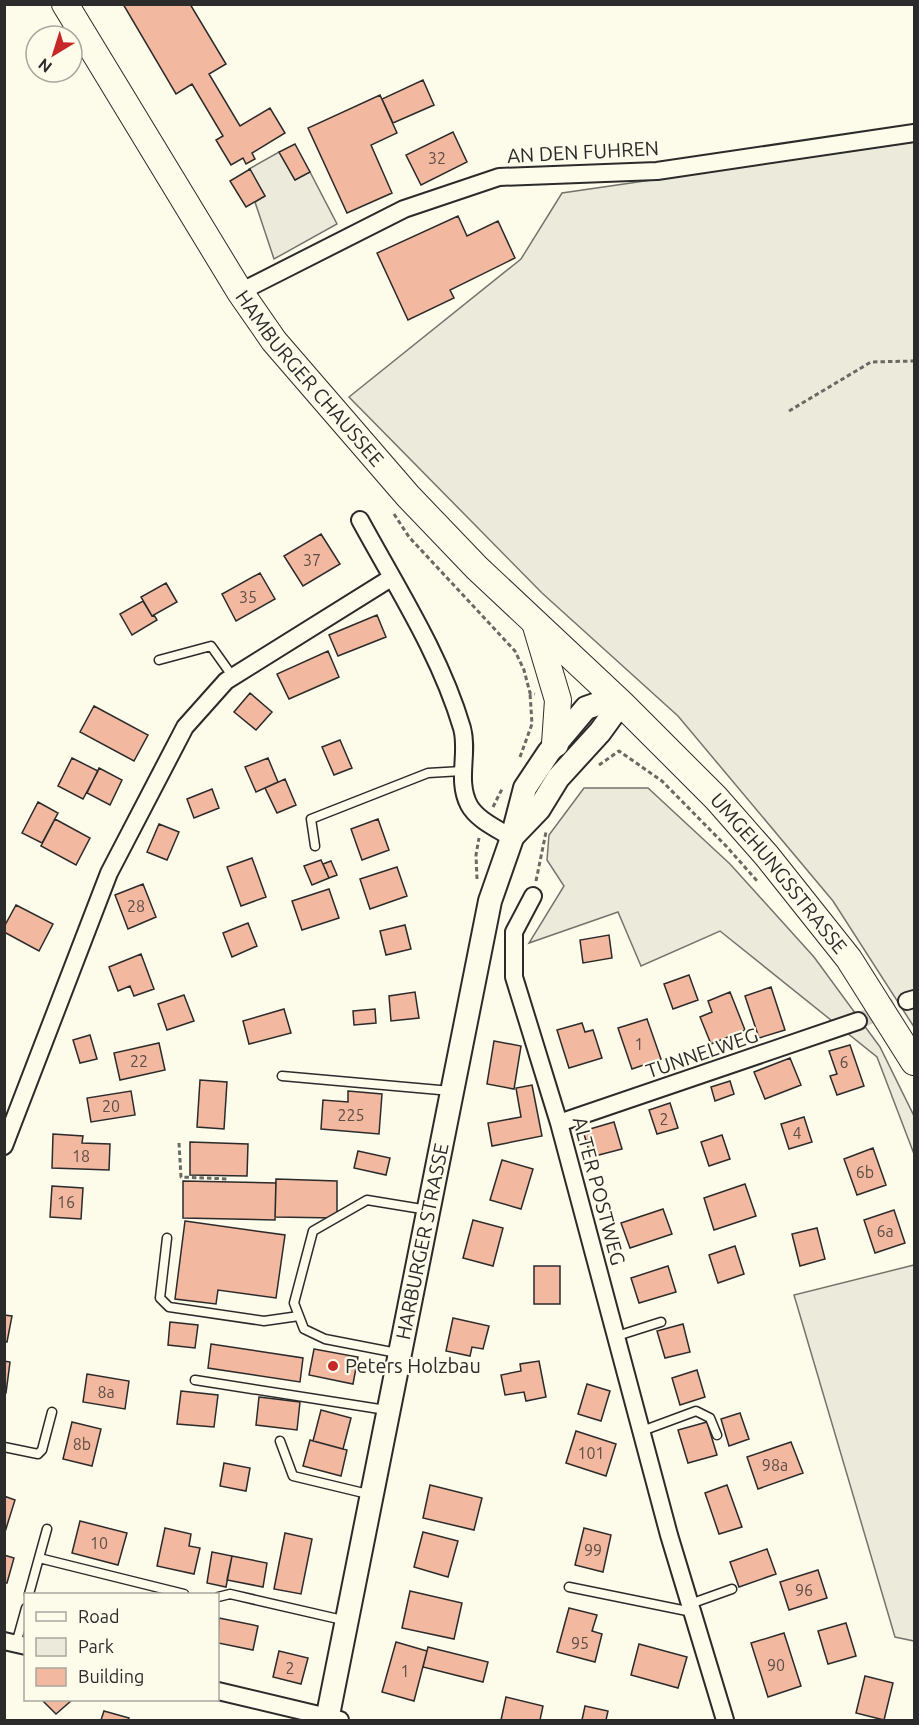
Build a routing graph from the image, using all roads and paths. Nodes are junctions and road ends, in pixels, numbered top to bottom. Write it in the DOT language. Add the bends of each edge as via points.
graph roads {
  1 [pos="65,4"];
  2 [pos="915,133"];
  3 [pos="240,292"];
  4 [pos="915,361"];
  5 [pos="789,411"];
  6 [pos="360,520"];
  7 [pos="391,578"];
  8 [pos="535,623"];
  9 [pos="159,660"];
  10 [pos="233,676"];
  11 [pos="621,702"];
  12 [pos="555,744"];
  13 [pos="594,768"];
  14 [pos="462,771"];
  15 [pos="548,824"];
  16 [pos="512,838"];
  17 [pos="315,846"];
  18 [pos="764,889"];
  19 [pos="533,896"];
  20 [pos="858,1021"];
  21 [pos="915,1062"];
  22 [pos="282,1076"];
  23 [pos="454,1091"];
  24 [pos="559,1123"];
  25 [pos="179,1143"];
  26 [pos="4,1146"];
  27 [pos="228,1179"];
  28 [pos="430,1210"];
  29 [pos="167,1238"];
  30 [pos="299,1316"];
  31 [pos="661,1322"];
  32 [pos="617,1336"];
  33 [pos="401,1354"];
  34 [pos="195,1380"];
  35 [pos="389,1411"];
  36 [pos="52,1412"];
  37 [pos="642,1431"];
  38 [pos="717,1435"];
  39 [pos="280,1440"];
  40 [pos="4,1447"];
  41 [pos="372,1495"];
  42 [pos="47,1529"];
  43 [pos="39,1558"];
  44 [pos="569,1587"];
  45 [pos="732,1589"];
  46 [pos="29,1593"];
  47 [pos="180,1593"];
  48 [pos="219,1597"];
  49 [pos="691,1608"];
  50 [pos="24,1615"];
  51 [pos="347,1621"];
  52 [pos="15,1644"];
  53 [pos="219,1691"];
  54 [pos="331,1719"];
  55 [pos="725,1720"];
  1 -- 3 [label="main road, HAMBURGER CHAUSSEE"];
  2 -- 3 [label="street, AN DEN FUHREN" via="657,171 499,177 404,209"];
  3 -- 8 [label="main road, HAMBURGER CHAUSSEE" via="274,341 408,496"];
  4 -- 5 [label="path" via="871,362"];
  6 -- 7 [label="street"];
  7 -- 10 [label="street"];
  7 -- 14 [label="street" via="428,641 463,731"];
  8 -- 11 [label="main road, HAMBURGER CHAUSSEE"];
  8 -- 12 [label="main road" via="558,700"];
  9 -- 10 [label="lane" via="211,646"];
  10 -- 26 [label="street" via="185,727 109,873"];
  11 -- 12 [label="street, HARBURGER STRASSE" via="606,701 586,708"];
  11 -- 16 [label="street, HARBURGER STRASSE"];
  11 -- 21 [label="main road, UMGEHUNGSSTRASSE" via="767,856 849,959"];
  12 -- 16 [label="street, HARBURGER STRASSE" via="525,788"];
  13 -- 18 [label="path" via="619,751 662,781"];
  14 -- 16 [label="street" via="470,806"];
  14 -- 17 [label="lane" via="428,773 311,819"];
  15 -- 19 [label="path"];
  16 -- 23 [label="street, HARBURGER STRASSE" via="490,902"];
  19 -- 24 [label="street, ALTER POSTWEG" via="514,932 514,976"];
  20 -- 24 [label="street, TUNNELWEG"];
  22 -- 23 [label="lane"];
  23 -- 28 [label="street, HARBURGER STRASSE"];
  24 -- 32 [label="street, ALTER POSTWEG"];
  25 -- 27 [label="path" via="181,1178"];
  28 -- 30 [label="lane" via="368,1200 313,1231 294,1303"];
  28 -- 33 [label="street, HARBURGER STRASSE"];
  29 -- 30 [label="lane" via="159,1298 169,1308 264,1321"];
  30 -- 33 [label="lane" via="304,1329 325,1339"];
  31 -- 32 [label="lane"];
  32 -- 37 [label="street, ALTER POSTWEG"];
  33 -- 35 [label="street, HARBURGER STRASSE"];
  34 -- 35 [label="lane"];
  35 -- 41 [label="street, HARBURGER STRASSE"];
  36 -- 40 [label="lane" via="38,1454"];
  37 -- 38 [label="lane" via="696,1411 710,1418"];
  37 -- 49 [label="street, ALTER POSTWEG"];
  39 -- 41 [label="lane" via="292,1476"];
  41 -- 51 [label="street, HARBURGER STRASSE"];
  42 -- 43 [label="lane"];
  43 -- 46 [label="lane"];
  43 -- 47 [label="lane"];
  44 -- 49 [label="lane"];
  45 -- 49 [label="lane"];
  48 -- 51 [label="lane" via="230,1594"];
  49 -- 55 [label="street, ALTER POSTWEG"];
  50 -- 52 [label="lane"];
  51 -- 54 [label="street, HARBURGER STRASSE"];
  53 -- 54 [label="street"];
}
